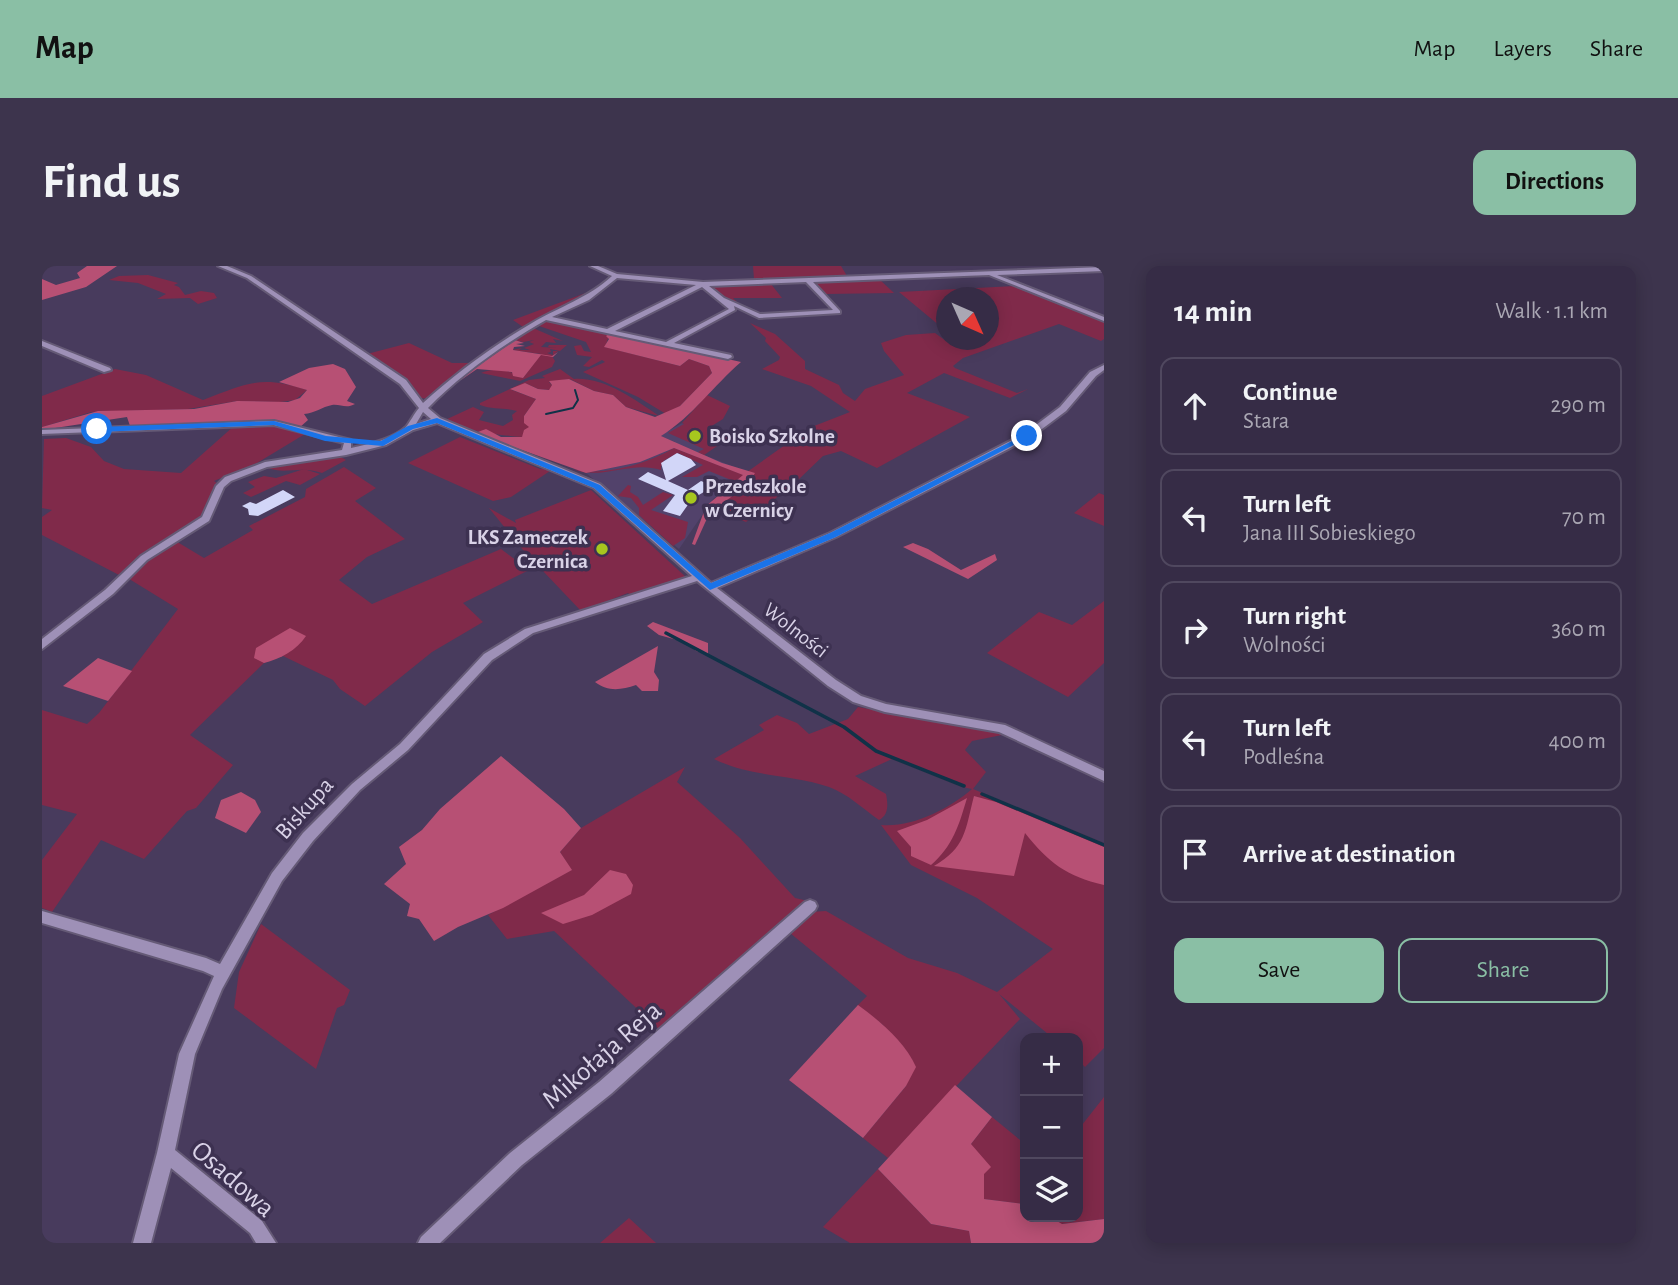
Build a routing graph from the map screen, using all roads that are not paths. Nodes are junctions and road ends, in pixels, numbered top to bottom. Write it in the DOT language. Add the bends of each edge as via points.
graph roads {
  1 [pos="221,266"];
  2 [pos="593,266"];
  3 [pos="1104,269"];
  4 [pos="988,273"];
  5 [pos="616,276"];
  6 [pos="808,280"];
  7 [pos="703,284"];
  8 [pos="721,297"];
  9 [pos="743,308"];
  10 [pos="733,309"];
  11 [pos="545,318"];
  12 [pos="1104,319"];
  13 [pos="609,331"];
  14 [pos="42,343"];
  15 [pos="667,344"];
  16 [pos="728,357"];
  17 [pos="1104,367"];
  18 [pos="107,370"];
  19 [pos="422,407"];
  20 [pos="437,420"];
  21 [pos="410,428"];
  22 [pos="42,432"];
  23 [pos="347,447"];
  24 [pos="698,577"];
  25 [pos="710,587"];
  26 [pos="42,645"];
  27 [pos="1104,776"];
  28 [pos="810,906"];
  29 [pos="42,917"];
  30 [pos="223,973"];
  31 [pos="166,1153"];
  32 [pos="142,1243"];
  33 [pos="267,1243"];
  34 [pos="426,1243"];
  1 -- 19 [label="street, Wolności" via="249,277 388,372 411,389"];
  2 -- 5 [label="street"];
  3 -- 4 [label="street"];
  4 -- 6 [label="street"];
  4 -- 12 [label="street"];
  5 -- 7 [label="street"];
  5 -- 11 [label="street" via="594,296"];
  6 -- 7 [label="street"];
  6 -- 9 [label="street" via="838,312 759,316"];
  7 -- 8 [label="street"];
  7 -- 13 [label="street"];
  8 -- 9 [label="street"];
  8 -- 10 [label="street"];
  9 -- 10 [label="street"];
  10 -- 15 [label="street"];
  11 -- 13 [label="street"];
  11 -- 19 [label="street"];
  13 -- 15 [label="street"];
  14 -- 18 [label="street"];
  15 -- 16 [label="street"];
  17 -- 25 [label="street" via="1063,409 1027,436 833,535"];
  19 -- 20 [label="street, Wolności"];
  19 -- 21 [label="street"];
  20 -- 21 [label="street"];
  20 -- 24 [label="street, Wolności" via="597,486"];
  21 -- 23 [label="street" via="383,443"];
  22 -- 23 [label="street" via="274,423"];
  23 -- 26 [label="street" via="265,465 228,479 220,486 206,519 145,558"];
  24 -- 25 [label="street, Wolności"];
  24 -- 30 [label="street, Biskupa" via="529,631 488,657 404,747 307,837 277,877"];
  25 -- 27 [label="street, Wolności" via="857,699 1001,728"];
  28 -- 34 [label="street, Mikołaja Reja" via="604,1088 516,1159"];
  29 -- 30 [label="street"];
  30 -- 31 [label="street, Biskupa" via="187,1054"];
  31 -- 32 [label="street, Biskupa"];
  31 -- 33 [label="street, Osadowa" via="256,1227"];
}
